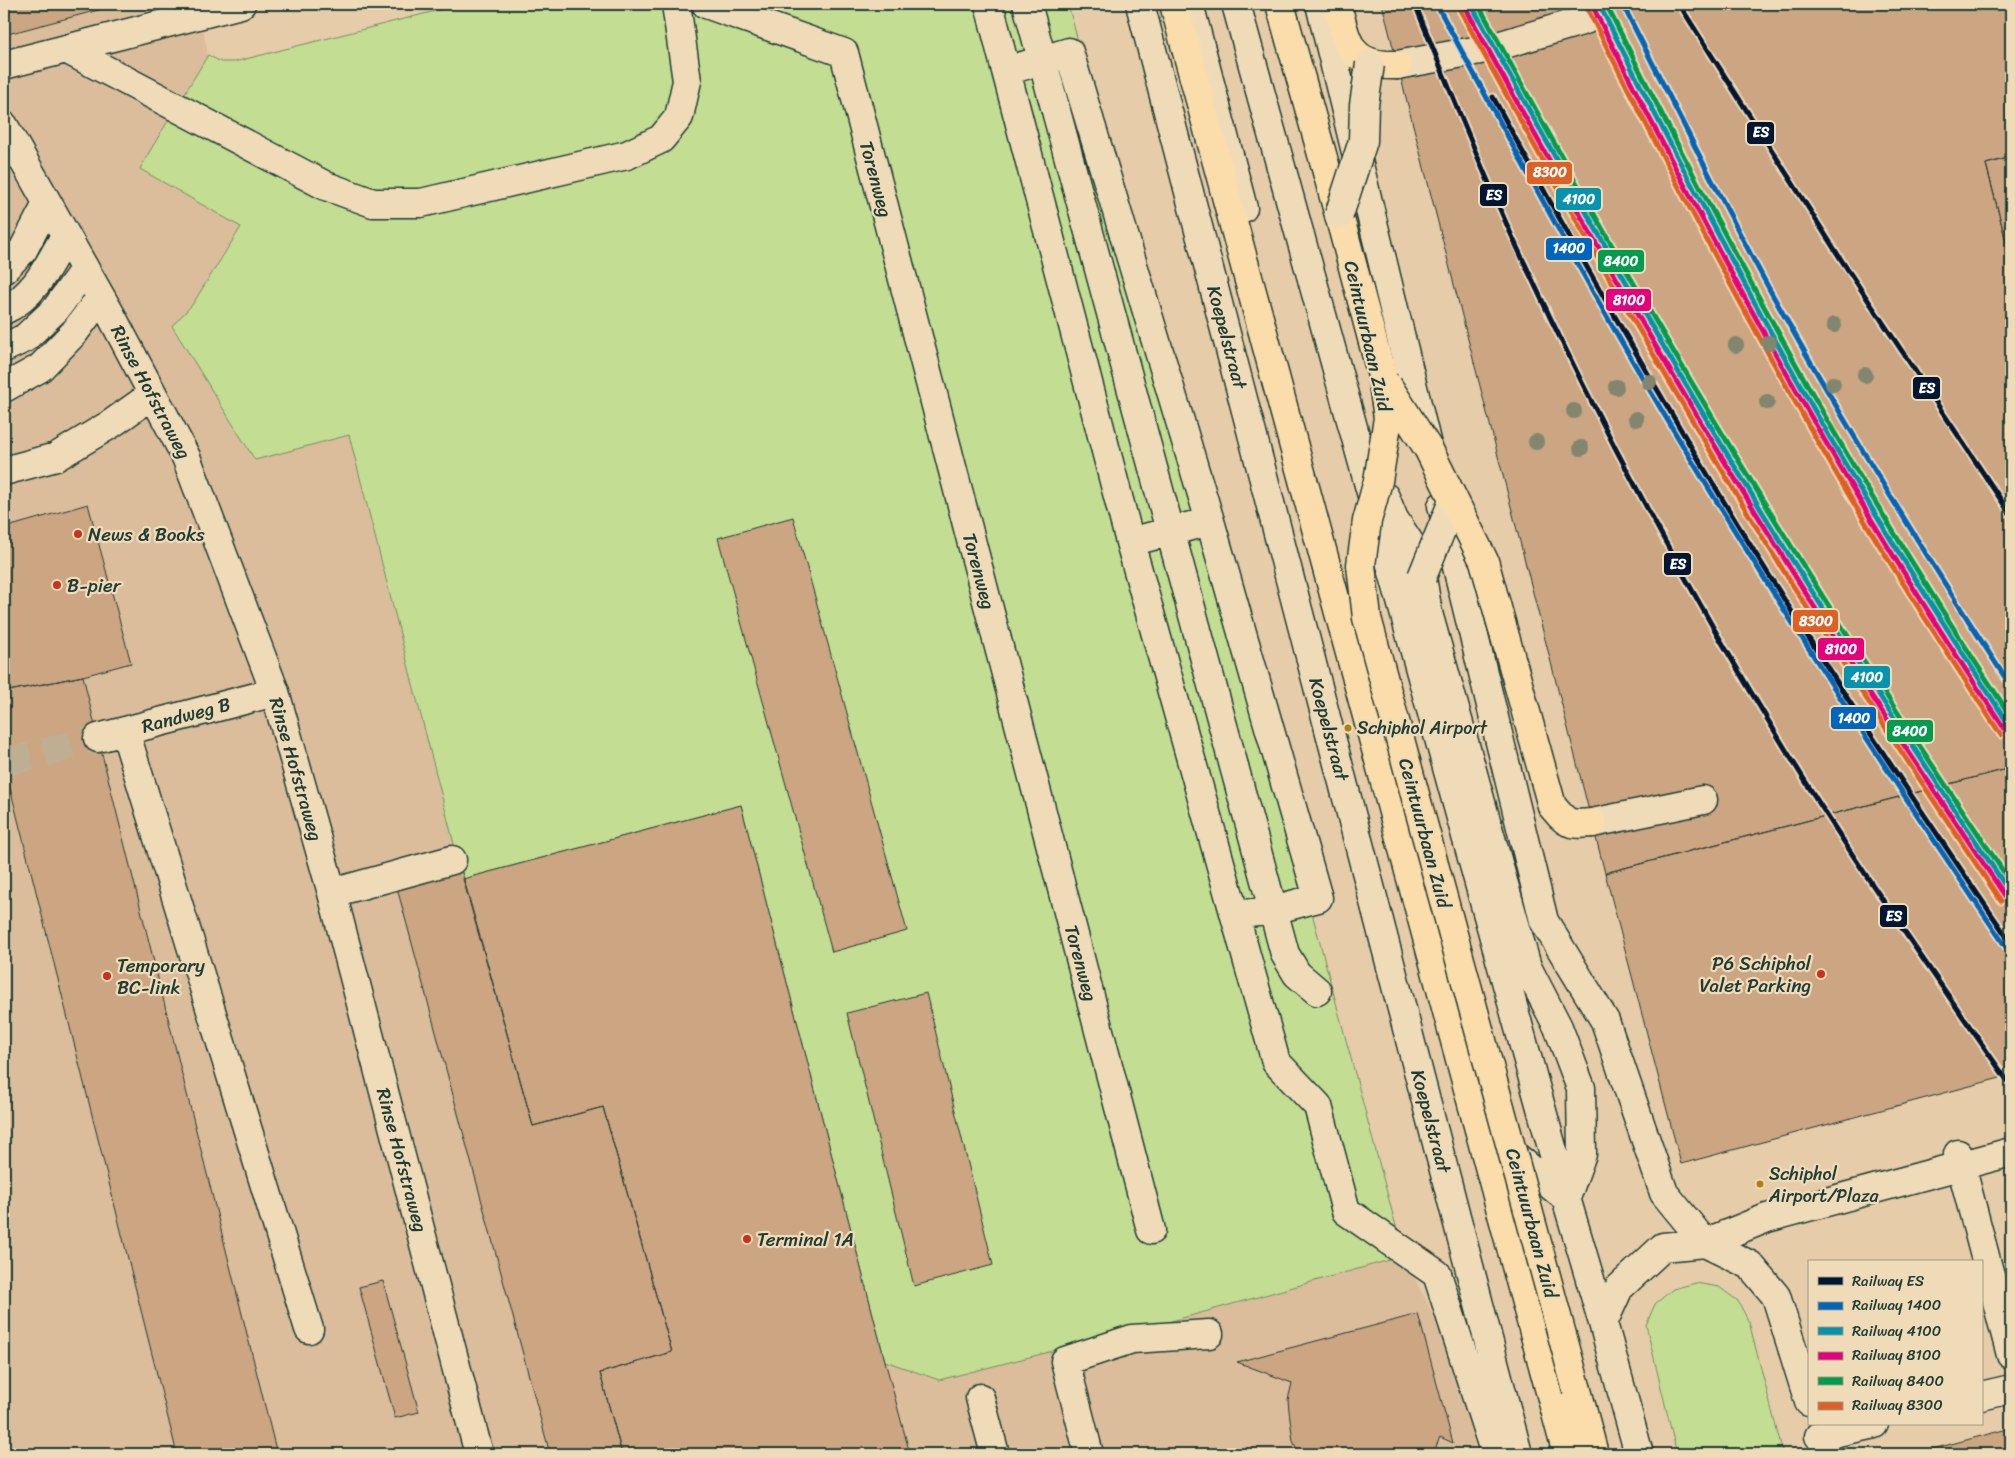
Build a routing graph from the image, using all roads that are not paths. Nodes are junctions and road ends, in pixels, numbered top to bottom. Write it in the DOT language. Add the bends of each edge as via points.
graph roads {
  1 [pos="241,4"];
  2 [pos="676,4"];
  3 [pos="706,4"];
  4 [pos="989,4"];
  5 [pos="1027,4"];
  6 [pos="1140,4"];
  7 [pos="1174,4"];
  8 [pos="1189,4"];
  9 [pos="1236,4"];
  10 [pos="1280,4"];
  11 [pos="1320,4"];
  12 [pos="1337,4"];
  13 [pos="1585,20"];
  14 [pos="66,49"];
  15 [pos="1042,60"];
  16 [pos="1370,64"];
  17 [pos="4,65"];
  18 [pos="1397,65"];
  19 [pos="1006,70"];
  20 [pos="4,126"];
  21 [pos="47,204"];
  22 [pos="1339,215"];
  23 [pos="65,236"];
  24 [pos="4,269"];
  25 [pos="84,270"];
  26 [pos="100,298"];
  27 [pos="4,310"];
  28 [pos="4,348"];
  29 [pos="1382,376"];
  30 [pos="4,388"];
  31 [pos="152,395"];
  32 [pos="4,471"];
  33 [pos="1378,481"];
  34 [pos="1453,501"];
  35 [pos="1210,521"];
  36 [pos="1171,533"];
  37 [pos="1130,542"];
  38 [pos="1422,577"];
  39 [pos="274,692"];
  40 [pos="126,731"];
  41 [pos="98,738"];
  42 [pos="1703,800"];
  43 [pos="1592,823"];
  44 [pos="452,860"];
  45 [pos="332,893"];
  46 [pos="1273,910"];
  47 [pos="1236,915"];
  48 [pos="1317,991"];
  49 [pos="2011,1152"];
  50 [pos="1960,1160"];
  51 [pos="1566,1198"];
  52 [pos="1151,1230"];
  53 [pos="1705,1243"];
  54 [pos="1604,1323"];
  55 [pos="309,1329"];
  56 [pos="1208,1334"];
  57 [pos="2004,1349"];
  58 [pos="2011,1389"];
  59 [pos="1982,1396"];
  60 [pos="980,1398"];
  61 [pos="1808,1399"];
  62 [pos="1866,1426"];
  63 [pos="1817,1438"];
  64 [pos="479,1454"];
  65 [pos="995,1454"];
  66 [pos="1089,1454"];
  67 [pos="1495,1454"];
  68 [pos="1518,1454"];
  69 [pos="1567,1454"];
  70 [pos="1594,1454"];
  71 [pos="1639,1454"];
  1 -- 14 [label="street"];
  2 -- 14 [label="street" via="686,81 680,117 661,139 627,156 421,203 373,203 326,186"];
  3 -- 52 [label="street, Torenweg" via="844,53"];
  4 -- 19 [label="street"];
  5 -- 15 [label="street"];
  6 -- 68 [label="street, Koepelstraat"];
  7 -- 69 [label="main road"];
  8 -- 51 [label="street" via="1485,1117 1499,1143"];
  9 -- 51 [label="street"];
  10 -- 22 [label="main road, Ceintuurbaan Zuid"];
  11 -- 53 [label="street" via="1544,921 1605,1021 1664,1193"];
  12 -- 16 [label="main road" via="1350,48"];
  13 -- 18 [label="street" via="1491,48"];
  14 -- 17 [label="street"];
  15 -- 19 [label="street"];
  15 -- 35 [label="street" via="1069,52"];
  15 -- 36 [label="street"];
  16 -- 18 [label="main road"];
  16 -- 22 [label="street, bridge" via="1363,141"];
  19 -- 37 [label="street"];
  20 -- 21 [label="street, Rinse Hofstraweg"];
  21 -- 23 [label="street, Rinse Hofstraweg"];
  21 -- 24 [label="street" via="23,250"];
  22 -- 29 [label="main road, Ceintuurbaan Zuid"];
  23 -- 25 [label="street, Rinse Hofstraweg"];
  23 -- 27 [label="street" via="41,280 16,304"];
  25 -- 26 [label="street, Rinse Hofstraweg"];
  25 -- 28 [label="street" via="56,309 25,338"];
  26 -- 30 [label="street" via="74,333 40,368"];
  26 -- 31 [label="street, Rinse Hofstraweg"];
  29 -- 33 [label="main road, Ceintuurbaan Zuid, bridge" via="1388,418"];
  29 -- 34 [label="main road, bridge" via="1429,450"];
  31 -- 32 [label="street" via="56,457"];
  31 -- 39 [label="street, Rinse Hofstraweg" via="186,457"];
  33 -- 38 [label="street" via="1394,519 1411,545"];
  33 -- 70 [label="main road, Ceintuurbaan Zuid, bridge" via="1367,520 1361,565 1367,618"];
  34 -- 38 [label="street, bridge"];
  34 -- 43 [label="main road, bridge" via="1484,561 1552,806 1566,822"];
  35 -- 36 [label="street"];
  35 -- 46 [label="street" via="1318,898"];
  36 -- 37 [label="street"];
  36 -- 46 [label="street"];
  37 -- 47 [label="street"];
  38 -- 51 [label="street" via="1428,613 1527,966 1558,1027 1581,1088 1582,1154"];
  39 -- 40 [label="street, Randweg B"];
  39 -- 45 [label="street, Rinse Hofstraweg"];
  40 -- 41 [label="street, Randweg B"];
  40 -- 55 [label="street"];
  42 -- 43 [label="street"];
  44 -- 45 [label="street"];
  45 -- 64 [label="street, Rinse Hofstraweg"];
  46 -- 47 [label="street"];
  46 -- 48 [label="street" via="1285,954 1297,974"];
  47 -- 67 [label="street" via="1276,1062 1318,1106 1346,1211 1437,1274"];
  49 -- 50 [label="street"];
  50 -- 53 [label="street" via="1767,1218"];
  50 -- 57 [label="street" via="1993,1281"];
  51 -- 54 [label="street"];
  53 -- 54 [label="street" via="1663,1247 1619,1288"];
  53 -- 61 [label="street" via="1750,1265 1776,1296"];
  54 -- 71 [label="street"];
  56 -- 66 [label="street" via="1132,1339 1065,1361"];
  58 -- 59 [label="street"];
  60 -- 65 [label="street"];
  62 -- 63 [label="street"];
}
